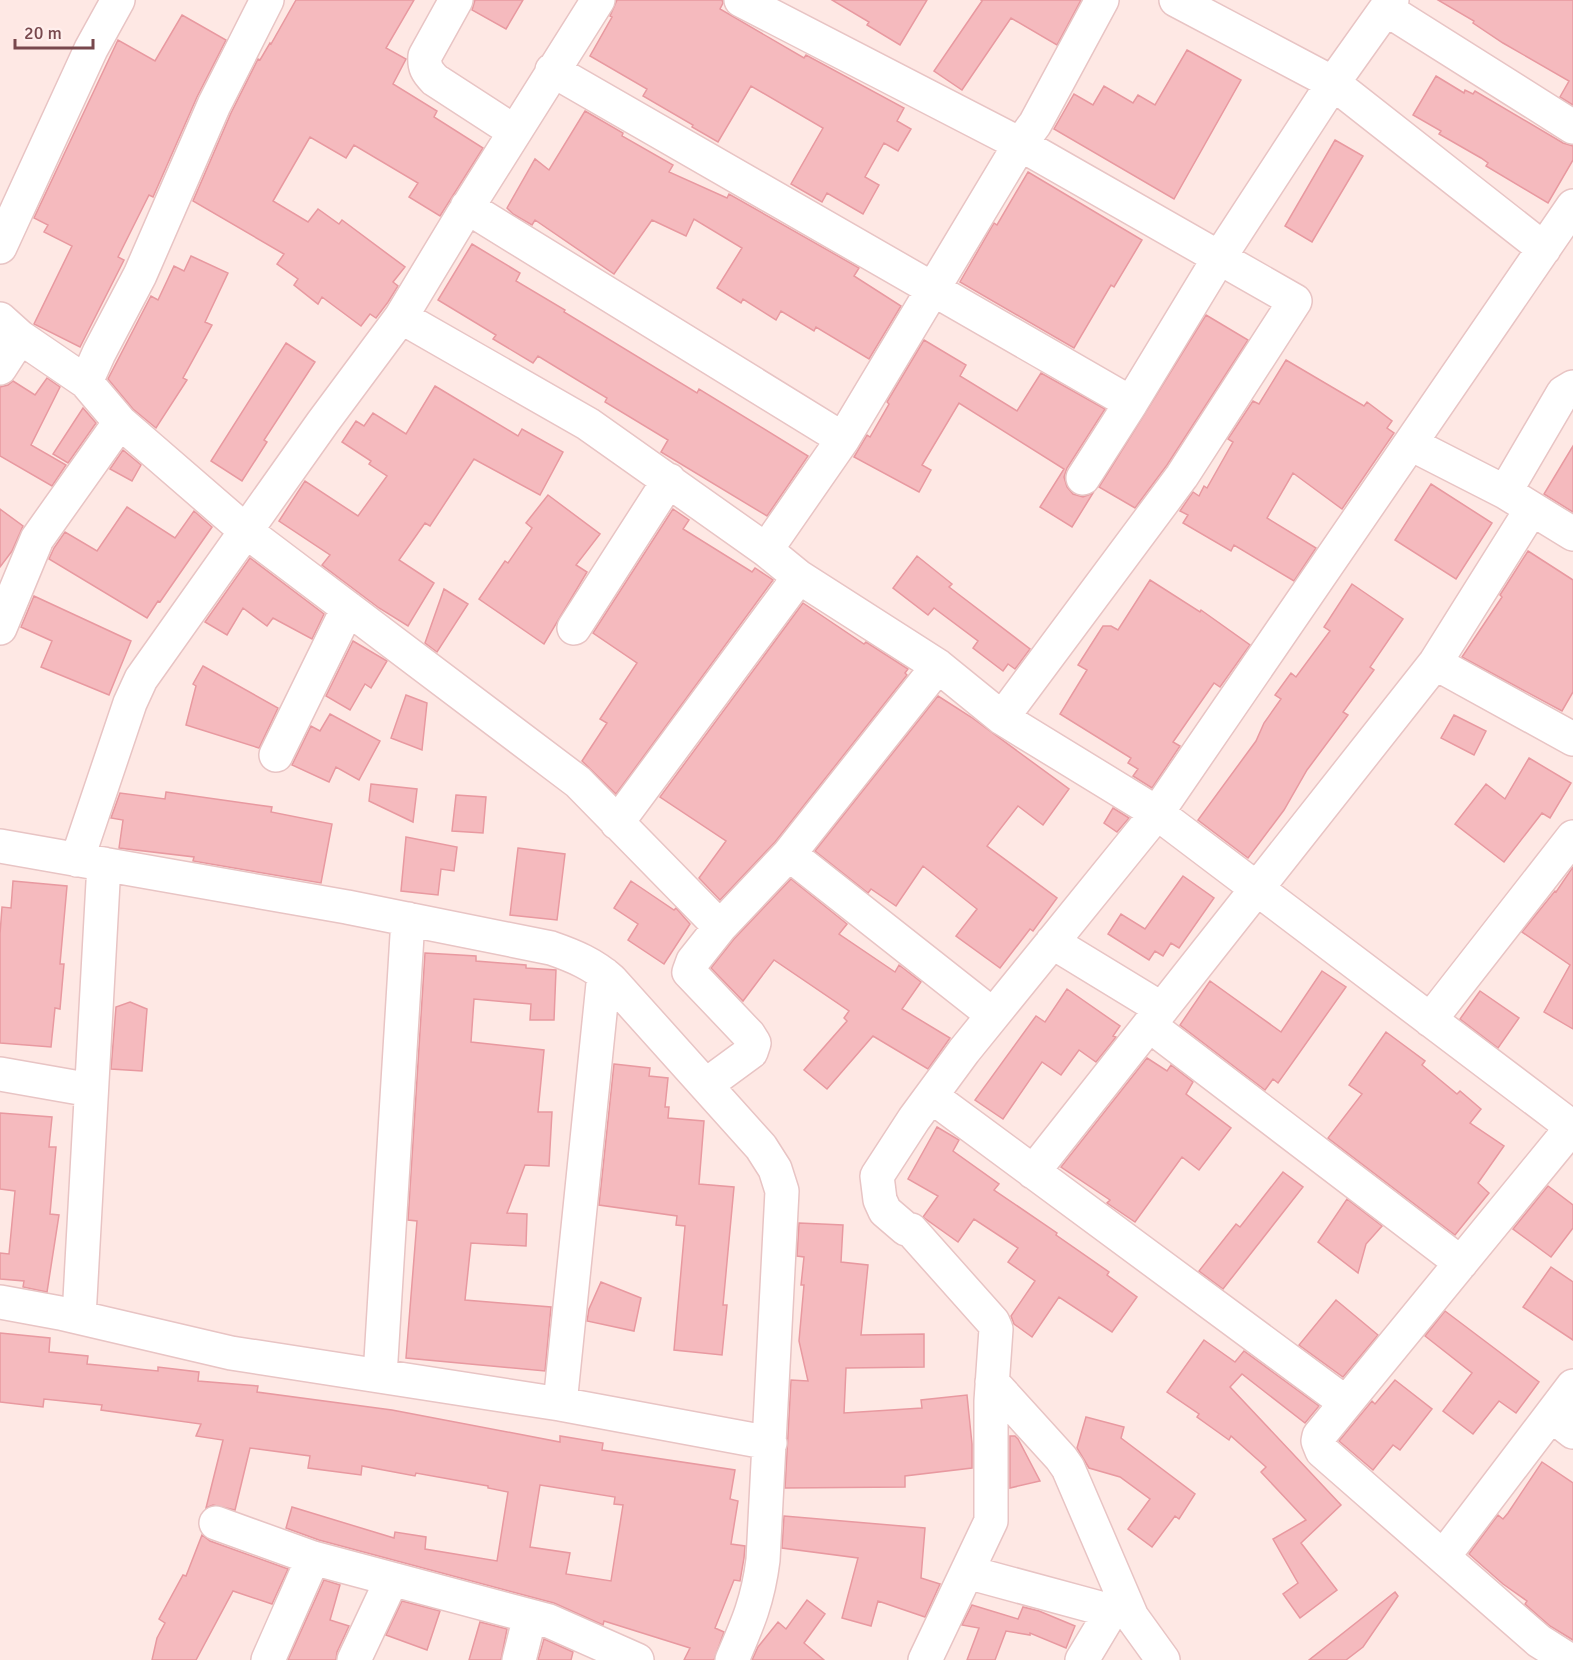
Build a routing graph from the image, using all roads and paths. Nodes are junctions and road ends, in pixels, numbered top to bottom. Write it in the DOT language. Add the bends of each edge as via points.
graph roads {
  1 [pos="118,0"];
  2 [pos="267,0"];
  3 [pos="456,0"];
  4 [pos="598,0"];
  5 [pos="741,0"];
  6 [pos="1102,0"];
  7 [pos="1176,0"];
  8 [pos="1389,5"];
  9 [pos="552,70"];
  10 [pos="1333,83"];
  11 [pos="1573,127"];
  12 [pos="515,132"];
  13 [pos="1020,144"];
  14 [pos="1573,206"];
  15 [pos="467,207"];
  16 [pos="0,247"];
  17 [pos="1544,249"];
  18 [pos="1219,258"];
  19 [pos="932,288"];
  20 [pos="401,317"];
  21 [pos="10,328"];
  22 [pos="0,368"];
  23 [pos="86,382"];
  24 [pos="1573,387"];
  25 [pos="1131,403"];
  26 [pos="120,422"];
  27 [pos="843,439"];
  28 [pos="1411,444"];
  29 [pos="1083,478"];
  30 [pos="669,480"];
  31 [pos="1518,501"];
  32 [pos="247,532"];
  33 [pos="1573,534"];
  34 [pos="766,550"];
  35 [pos="799,577"];
  36 [pos="348,608"];
  37 [pos="0,628"];
  38 [pos="574,628"];
  39 [pos="1435,663"];
  40 [pos="938,666"];
  41 [pos="1002,718"];
  42 [pos="1573,739"];
  43 [pos="276,755"];
  44 [pos="1157,813"];
  45 [pos="617,823"];
  46 [pos="1573,837"];
  47 [pos="0,846"];
  48 [pos="789,854"];
  49 [pos="90,862"];
  50 [pos="1257,888"];
  51 [pos="408,919"];
  52 [pos="720,927"];
  53 [pos="1052,942"];
  54 [pos="604,974"];
  55 [pos="993,1015"];
  56 [pos="1156,1017"];
  57 [pos="1430,1020"];
  58 [pos="722,1073"];
  59 [pos="0,1074"];
  60 [pos="91,1090"];
  61 [pos="931,1096"];
  62 [pos="1569,1138"];
  63 [pos="1033,1172"];
  64 [pos="1461,1263"];
  65 [pos="0,1302"];
  66 [pos="79,1317"];
  67 [pos="993,1362"];
  68 [pos="380,1376"];
  69 [pos="1573,1386"];
  70 [pos="1346,1403"];
  71 [pos="560,1404"];
  72 [pos="1562,1423"];
  73 [pos="770,1443"];
  74 [pos="216,1522"];
  75 [pos="1443,1557"];
  76 [pos="313,1558"];
  77 [pos="967,1572"];
  78 [pos="392,1579"];
  79 [pos="1117,1602"];
  80 [pos="530,1616"];
  81 [pos="587,1649"];
  82 [pos="1535,1650"];
  83 [pos="268,1660"];
  84 [pos="354,1660"];
  85 [pos="519,1660"];
  86 [pos="637,1660"];
  87 [pos="732,1660"];
  88 [pos="925,1660"];
  89 [pos="1082,1660"];
  90 [pos="1163,1660"];
  91 [pos="1569,1660"];
  1 -- 16 [label="street" via="91,49"];
  2 -- 23 [label="street"];
  3 -- 12 [label="street" via="425,56 424,66 435,80"];
  4 -- 9 [label="street"];
  5 -- 13 [label="street"];
  6 -- 13 [label="street" via="1035,124"];
  7 -- 10 [label="street"];
  8 -- 10 [label="street"];
  8 -- 11 [label="street"];
  9 -- 12 [label="street"];
  9 -- 19 [label="street"];
  10 -- 17 [label="street"];
  10 -- 18 [label="street"];
  12 -- 15 [label="street"];
  13 -- 18 [label="street"];
  13 -- 19 [label="street"];
  14 -- 17 [label="street"];
  15 -- 20 [label="street"];
  15 -- 27 [label="street"];
  17 -- 28 [label="street"];
  18 -- 25 [label="street"];
  18 -- 41 [label="street" via="1295,301 1182,476"];
  19 -- 25 [label="street"];
  19 -- 27 [label="street"];
  20 -- 30 [label="street" via="588,424"];
  20 -- 32 [label="street"];
  21 -- 22 [label="street"];
  21 -- 23 [label="street"];
  23 -- 26 [label="street"];
  24 -- 31 [label="street" via="1563,393"];
  25 -- 29 [label="street"];
  26 -- 32 [label="street"];
  26 -- 37 [label="street" via="37,538"];
  27 -- 34 [label="street"];
  28 -- 31 [label="street"];
  28 -- 44 [label="street"];
  30 -- 34 [label="street"];
  30 -- 38 [label="street"];
  31 -- 33 [label="street"];
  31 -- 39 [label="street"];
  32 -- 36 [label="street"];
  32 -- 49 [label="street" via="141,679 130,703"];
  34 -- 35 [label="street"];
  35 -- 40 [label="street"];
  35 -- 45 [label="street"];
  36 -- 43 [label="street"];
  36 -- 45 [label="street" via="578,782"];
  39 -- 42 [label="street"];
  39 -- 50 [label="street"];
  40 -- 41 [label="street"];
  40 -- 48 [label="street"];
  41 -- 44 [label="street"];
  44 -- 50 [label="street"];
  44 -- 53 [label="street"];
  45 -- 52 [label="street"];
  46 -- 57 [label="street"];
  47 -- 49 [label="street"];
  48 -- 52 [label="street"];
  48 -- 55 [label="street"];
  49 -- 51 [label="street"];
  49 -- 60 [label="street"];
  50 -- 56 [label="street"];
  50 -- 57 [label="street"];
  51 -- 54 [label="street" via="551,948"];
  51 -- 68 [label="street"];
  52 -- 58 [label="street" via="689,972 754,1043 751,1052"];
  53 -- 55 [label="street"];
  53 -- 56 [label="street"];
  54 -- 58 [label="street"];
  54 -- 71 [label="street"];
  55 -- 61 [label="street"];
  56 -- 63 [label="street"];
  56 -- 64 [label="street"];
  57 -- 62 [label="street"];
  58 -- 73 [label="street" via="775,1169 782,1191"];
  59 -- 60 [label="street"];
  60 -- 66 [label="street"];
  61 -- 63 [label="street"];
  61 -- 67 [label="street" via="877,1176 880,1200 885,1211 911,1230 993,1322"];
  62 -- 64 [label="street"];
  63 -- 70 [label="street"];
  64 -- 70 [label="street"];
  65 -- 66 [label="street"];
  66 -- 68 [label="street" via="217,1351"];
  67 -- 77 [label="street" via="992,1511"];
  67 -- 79 [label="street" via="1068,1468"];
  68 -- 71 [label="street"];
  69 -- 72 [label="street"];
  70 -- 75 [label="street" via="1319,1436 1318,1446"];
  71 -- 73 [label="street"];
  72 -- 75 [label="street"];
  73 -- 87 [label="street" via="759,1590"];
  74 -- 76 [label="street"];
  75 -- 82 [label="street"];
  76 -- 78 [label="street"];
  76 -- 83 [label="street"];
  77 -- 79 [label="street"];
  77 -- 88 [label="street"];
  78 -- 80 [label="street"];
  78 -- 84 [label="street"];
  79 -- 89 [label="street"];
  79 -- 90 [label="street"];
  80 -- 81 [label="street" via="549,1621"];
  80 -- 85 [label="street"];
  81 -- 86 [label="street"];
  82 -- 91 [label="street"];
}
